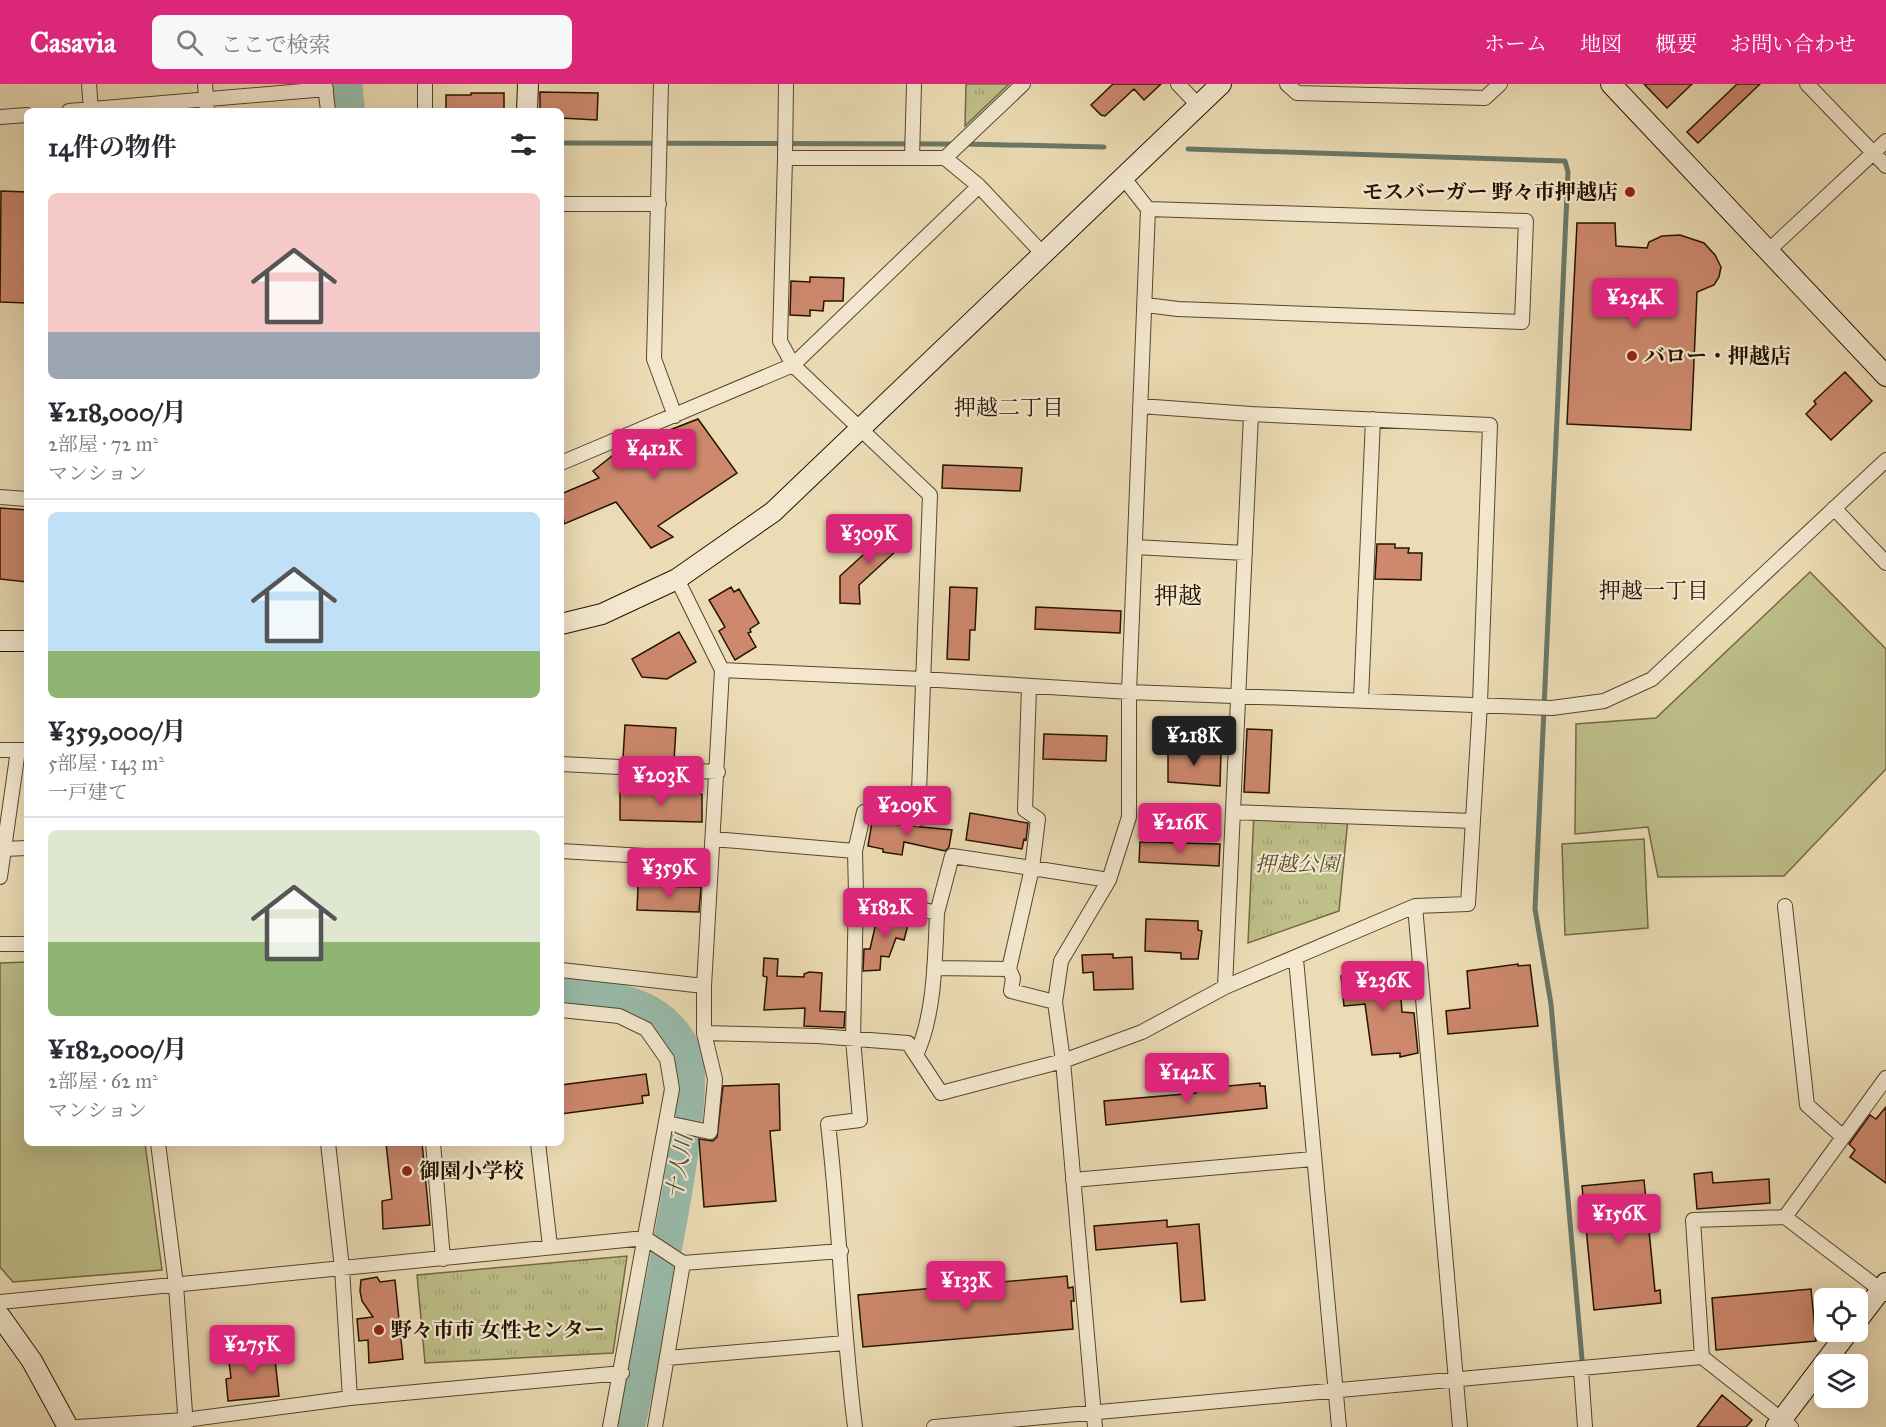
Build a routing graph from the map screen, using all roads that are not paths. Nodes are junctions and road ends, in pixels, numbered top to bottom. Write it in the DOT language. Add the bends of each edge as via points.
graph roads {
  1 [pos="89,84"];
  2 [pos="205,84"];
  3 [pos="425,84"];
  4 [pos="528,84"];
  5 [pos="661,84"];
  6 [pos="786,84"];
  7 [pos="914,84"];
  8 [pos="1023,84"];
  9 [pos="1178,84"];
  10 [pos="1221,84"];
  11 [pos="1287,84"];
  12 [pos="1500,84"];
  13 [pos="1611,84"];
  14 [pos="1807,84"];
  15 [pos="326,86"];
  16 [pos="207,105"];
  17 [pos="1198,105"];
  18 [pos="91,108"];
  19 [pos="137,108"];
  20 [pos="328,108"];
  21 [pos="425,108"];
  22 [pos="527,108"];
  23 [pos="24,115"];
  24 [pos="0,117"];
  25 [pos="1886,141"];
  26 [pos="785,148"];
  27 [pos="912,149"];
  28 [pos="1874,153"];
  29 [pos="949,155"];
  30 [pos="1886,166"];
  31 [pos="1123,177"];
  32 [pos="979,186"];
  33 [pos="564,204"];
  34 [pos="659,204"];
  35 [pos="1148,209"];
  36 [pos="1768,251"];
  37 [pos="1043,254"];
  38 [pos="1146,305"];
  39 [pos="793,365"];
  40 [pos="1886,376"];
  41 [pos="1140,406"];
  42 [pos="1251,414"];
  43 [pos="675,416"];
  44 [pos="1373,419"];
  45 [pos="860,427"];
  46 [pos="1886,460"];
  47 [pos="564,462"];
  48 [pos="0,498"];
  49 [pos="24,499"];
  50 [pos="1834,508"];
  51 [pos="1135,547"];
  52 [pos="1245,553"];
  53 [pos="1886,562"];
  54 [pos="677,579"];
  55 [pos="564,623"];
  56 [pos="0,641"];
  57 [pos="24,641"];
  58 [pos="722,670"];
  59 [pos="922,679"];
  60 [pos="1029,687"];
  61 [pos="1129,692"];
  62 [pos="1239,696"];
  63 [pos="1361,699"];
  64 [pos="1480,703"];
  65 [pos="0,750"];
  66 [pos="22,750"];
  67 [pos="564,764"];
  68 [pos="718,772"];
  69 [pos="1233,812"];
  70 [pos="1473,820"];
  71 [pos="713,839"];
  72 [pos="24,848"];
  73 [pos="4,849"];
  74 [pos="564,851"];
  75 [pos="855,851"];
  76 [pos="711,860"];
  77 [pos="1032,868"];
  78 [pos="0,876"];
  79 [pos="1109,880"];
  80 [pos="856,894"];
  81 [pos="1415,906"];
  82 [pos="1785,906"];
  83 [pos="937,913"];
  84 [pos="0,944"];
  85 [pos="24,944"];
  86 [pos="1296,959"];
  87 [pos="934,968"];
  88 [pos="1009,969"];
  89 [pos="564,970"];
  90 [pos="704,986"];
  91 [pos="1225,987"];
  92 [pos="1055,1002"];
  93 [pos="564,1010"];
  94 [pos="704,1033"];
  95 [pos="853,1039"];
  96 [pos="916,1055"];
  97 [pos="1063,1061"];
  98 [pos="1886,1078"];
  99 [pos="671,1124"];
  100 [pos="1843,1137"];
  101 [pos="158,1146"];
  102 [pos="328,1146"];
  103 [pos="433,1146"];
  104 [pos="538,1146"];
  105 [pos="1313,1159"];
  106 [pos="1073,1180"];
  107 [pos="1785,1217"];
  108 [pos="649,1241"];
  109 [pos="550,1246"];
  110 [pos="841,1251"];
  111 [pos="443,1259"];
  112 [pos="680,1261"];
  113 [pos="342,1268"];
  114 [pos="176,1286"];
  115 [pos="1884,1289"];
  116 [pos="0,1302"];
  117 [pos="1868,1308"];
  118 [pos="0,1316"];
  119 [pos="1841,1342"];
  120 [pos="845,1343"];
  121 [pos="1702,1357"];
  122 [pos="667,1358"];
  123 [pos="1581,1370"];
  124 [pos="622,1373"];
  125 [pos="1457,1379"];
  126 [pos="1335,1392"];
  127 [pos="350,1398"];
  128 [pos="1094,1412"];
  129 [pos="185,1423"];
  130 [pos="1783,1424"];
  131 [pos="68,1427"];
  132 [pos="77,1427"];
  133 [pos="610,1427"];
  134 [pos="655,1427"];
  135 [pos="855,1427"];
  136 [pos="934,1427"];
  137 [pos="1095,1427"];
  138 [pos="1339,1427"];
  139 [pos="1460,1427"];
  140 [pos="1585,1427"];
  1 -- 18 [label="street"];
  2 -- 16 [label="street"];
  3 -- 21 [label="street"];
  4 -- 22 [label="street"];
  5 -- 34 [label="street"];
  6 -- 26 [label="street"];
  7 -- 27 [label="street"];
  8 -- 29 [label="street"];
  9 -- 17 [label="street"];
  10 -- 17 [label="street"];
  11 -- 12 [label="street" via="1297,93 1485,98"];
  13 -- 36 [label="street"];
  14 -- 28 [label="street"];
  15 -- 16 [label="street"];
  15 -- 20 [label="street"];
  16 -- 19 [label="street"];
  17 -- 31 [label="street"];
  23 -- 24 [label="street"];
  25 -- 28 [label="street"];
  26 -- 27 [label="street"];
  26 -- 39 [label="street" via="780,341"];
  27 -- 29 [label="street"];
  28 -- 30 [label="street"];
  28 -- 36 [label="street"];
  29 -- 32 [label="street"];
  31 -- 35 [label="street"];
  31 -- 37 [label="street"];
  32 -- 37 [label="street"];
  32 -- 39 [label="street"];
  33 -- 34 [label="street"];
  34 -- 43 [label="street" via="654,359"];
  35 -- 38 [label="street"];
  35 -- 38 [label="street" via="1526,221 1522,322"];
  36 -- 40 [label="street"];
  37 -- 45 [label="street"];
  38 -- 41 [label="street"];
  39 -- 43 [label="street"];
  39 -- 45 [label="street"];
  41 -- 42 [label="street"];
  41 -- 51 [label="street"];
  42 -- 44 [label="street"];
  42 -- 52 [label="street"];
  43 -- 47 [label="street"];
  44 -- 63 [label="street"];
  44 -- 64 [label="street" via="1490,425"];
  45 -- 54 [label="street" via="773,512"];
  45 -- 59 [label="street" via="930,495"];
  46 -- 50 [label="street"];
  48 -- 49 [label="street"];
  50 -- 53 [label="street"];
  50 -- 64 [label="street" via="1652,679 1604,701 1552,708"];
  51 -- 52 [label="street"];
  51 -- 61 [label="street"];
  52 -- 62 [label="street"];
  54 -- 55 [label="street" via="602,614"];
  54 -- 58 [label="street"];
  56 -- 57 [label="street"];
  58 -- 59 [label="street"];
  58 -- 68 [label="street"];
  59 -- 60 [label="street"];
  59 -- 75 [label="street" via="918,819 864,812"];
  60 -- 61 [label="street"];
  60 -- 77 [label="street" via="1025,810 1038,819"];
  61 -- 62 [label="street"];
  61 -- 79 [label="street" via="1129,817"];
  62 -- 63 [label="street"];
  62 -- 69 [label="street"];
  63 -- 64 [label="street"];
  64 -- 70 [label="street"];
  65 -- 66 [label="street"];
  66 -- 73 [label="street"];
  67 -- 68 [label="street"];
  68 -- 71 [label="street"];
  69 -- 70 [label="street"];
  69 -- 91 [label="street"];
  70 -- 81 [label="street" via="1468,904"];
  71 -- 75 [label="street"];
  71 -- 76 [label="street"];
  72 -- 73 [label="street"];
  73 -- 78 [label="street"];
  74 -- 76 [label="street"];
  75 -- 80 [label="street"];
  76 -- 90 [label="street"];
  77 -- 79 [label="street"];
  77 -- 83 [label="street" via="952,856"];
  77 -- 88 [label="street"];
  79 -- 92 [label="street" via="1061,961"];
  80 -- 83 [label="street"];
  80 -- 95 [label="street"];
  81 -- 86 [label="street"];
  81 -- 125 [label="street"];
  82 -- 100 [label="street" via="1807,1105"];
  83 -- 87 [label="street"];
  84 -- 85 [label="street"];
  86 -- 91 [label="street"];
  86 -- 105 [label="street"];
  87 -- 88 [label="street"];
  87 -- 96 [label="street" via="923,1041"];
  88 -- 92 [label="street" via="1011,991"];
  89 -- 90 [label="street"];
  90 -- 94 [label="street"];
  91 -- 97 [label="street" via="1142,1032"];
  92 -- 97 [label="street"];
  93 -- 99 [label="street" via="620,1016 646,1029 668,1059"];
  94 -- 95 [label="street"];
  94 -- 99 [label="street" via="715,1079 710,1132"];
  95 -- 96 [label="street" via="909,1043"];
  95 -- 110 [label="street" via="860,1120 828,1124"];
  96 -- 97 [label="street" via="941,1094"];
  97 -- 106 [label="street"];
  98 -- 100 [label="street"];
  99 -- 108 [label="street"];
  100 -- 107 [label="street"];
  101 -- 114 [label="street"];
  102 -- 113 [label="street"];
  103 -- 111 [label="street"];
  104 -- 109 [label="street"];
  105 -- 106 [label="street"];
  105 -- 126 [label="street"];
  106 -- 128 [label="street"];
  107 -- 115 [label="street"];
  107 -- 121 [label="street" via="1693,1220"];
  108 -- 109 [label="street"];
  108 -- 112 [label="street"];
  108 -- 124 [label="street"];
  109 -- 111 [label="street"];
  110 -- 112 [label="street"];
  110 -- 120 [label="street"];
  111 -- 113 [label="street"];
  112 -- 122 [label="street"];
  113 -- 114 [label="street"];
  113 -- 127 [label="street"];
  114 -- 116 [label="street"];
  114 -- 129 [label="street"];
  115 -- 117 [label="street"];
  118 -- 131 [label="street" via="32,1361"];
  119 -- 130 [label="street"];
  120 -- 122 [label="street"];
  120 -- 135 [label="street"];
  121 -- 123 [label="street"];
  121 -- 130 [label="street"];
  122 -- 134 [label="street"];
  123 -- 125 [label="street"];
  123 -- 140 [label="street"];
  124 -- 127 [label="street"];
  124 -- 133 [label="street"];
  125 -- 126 [label="street"];
  125 -- 139 [label="street"];
  126 -- 128 [label="street"];
  126 -- 138 [label="street"];
  127 -- 129 [label="street"];
  128 -- 136 [label="street"];
  128 -- 137 [label="street"];
  129 -- 132 [label="street"];
}
